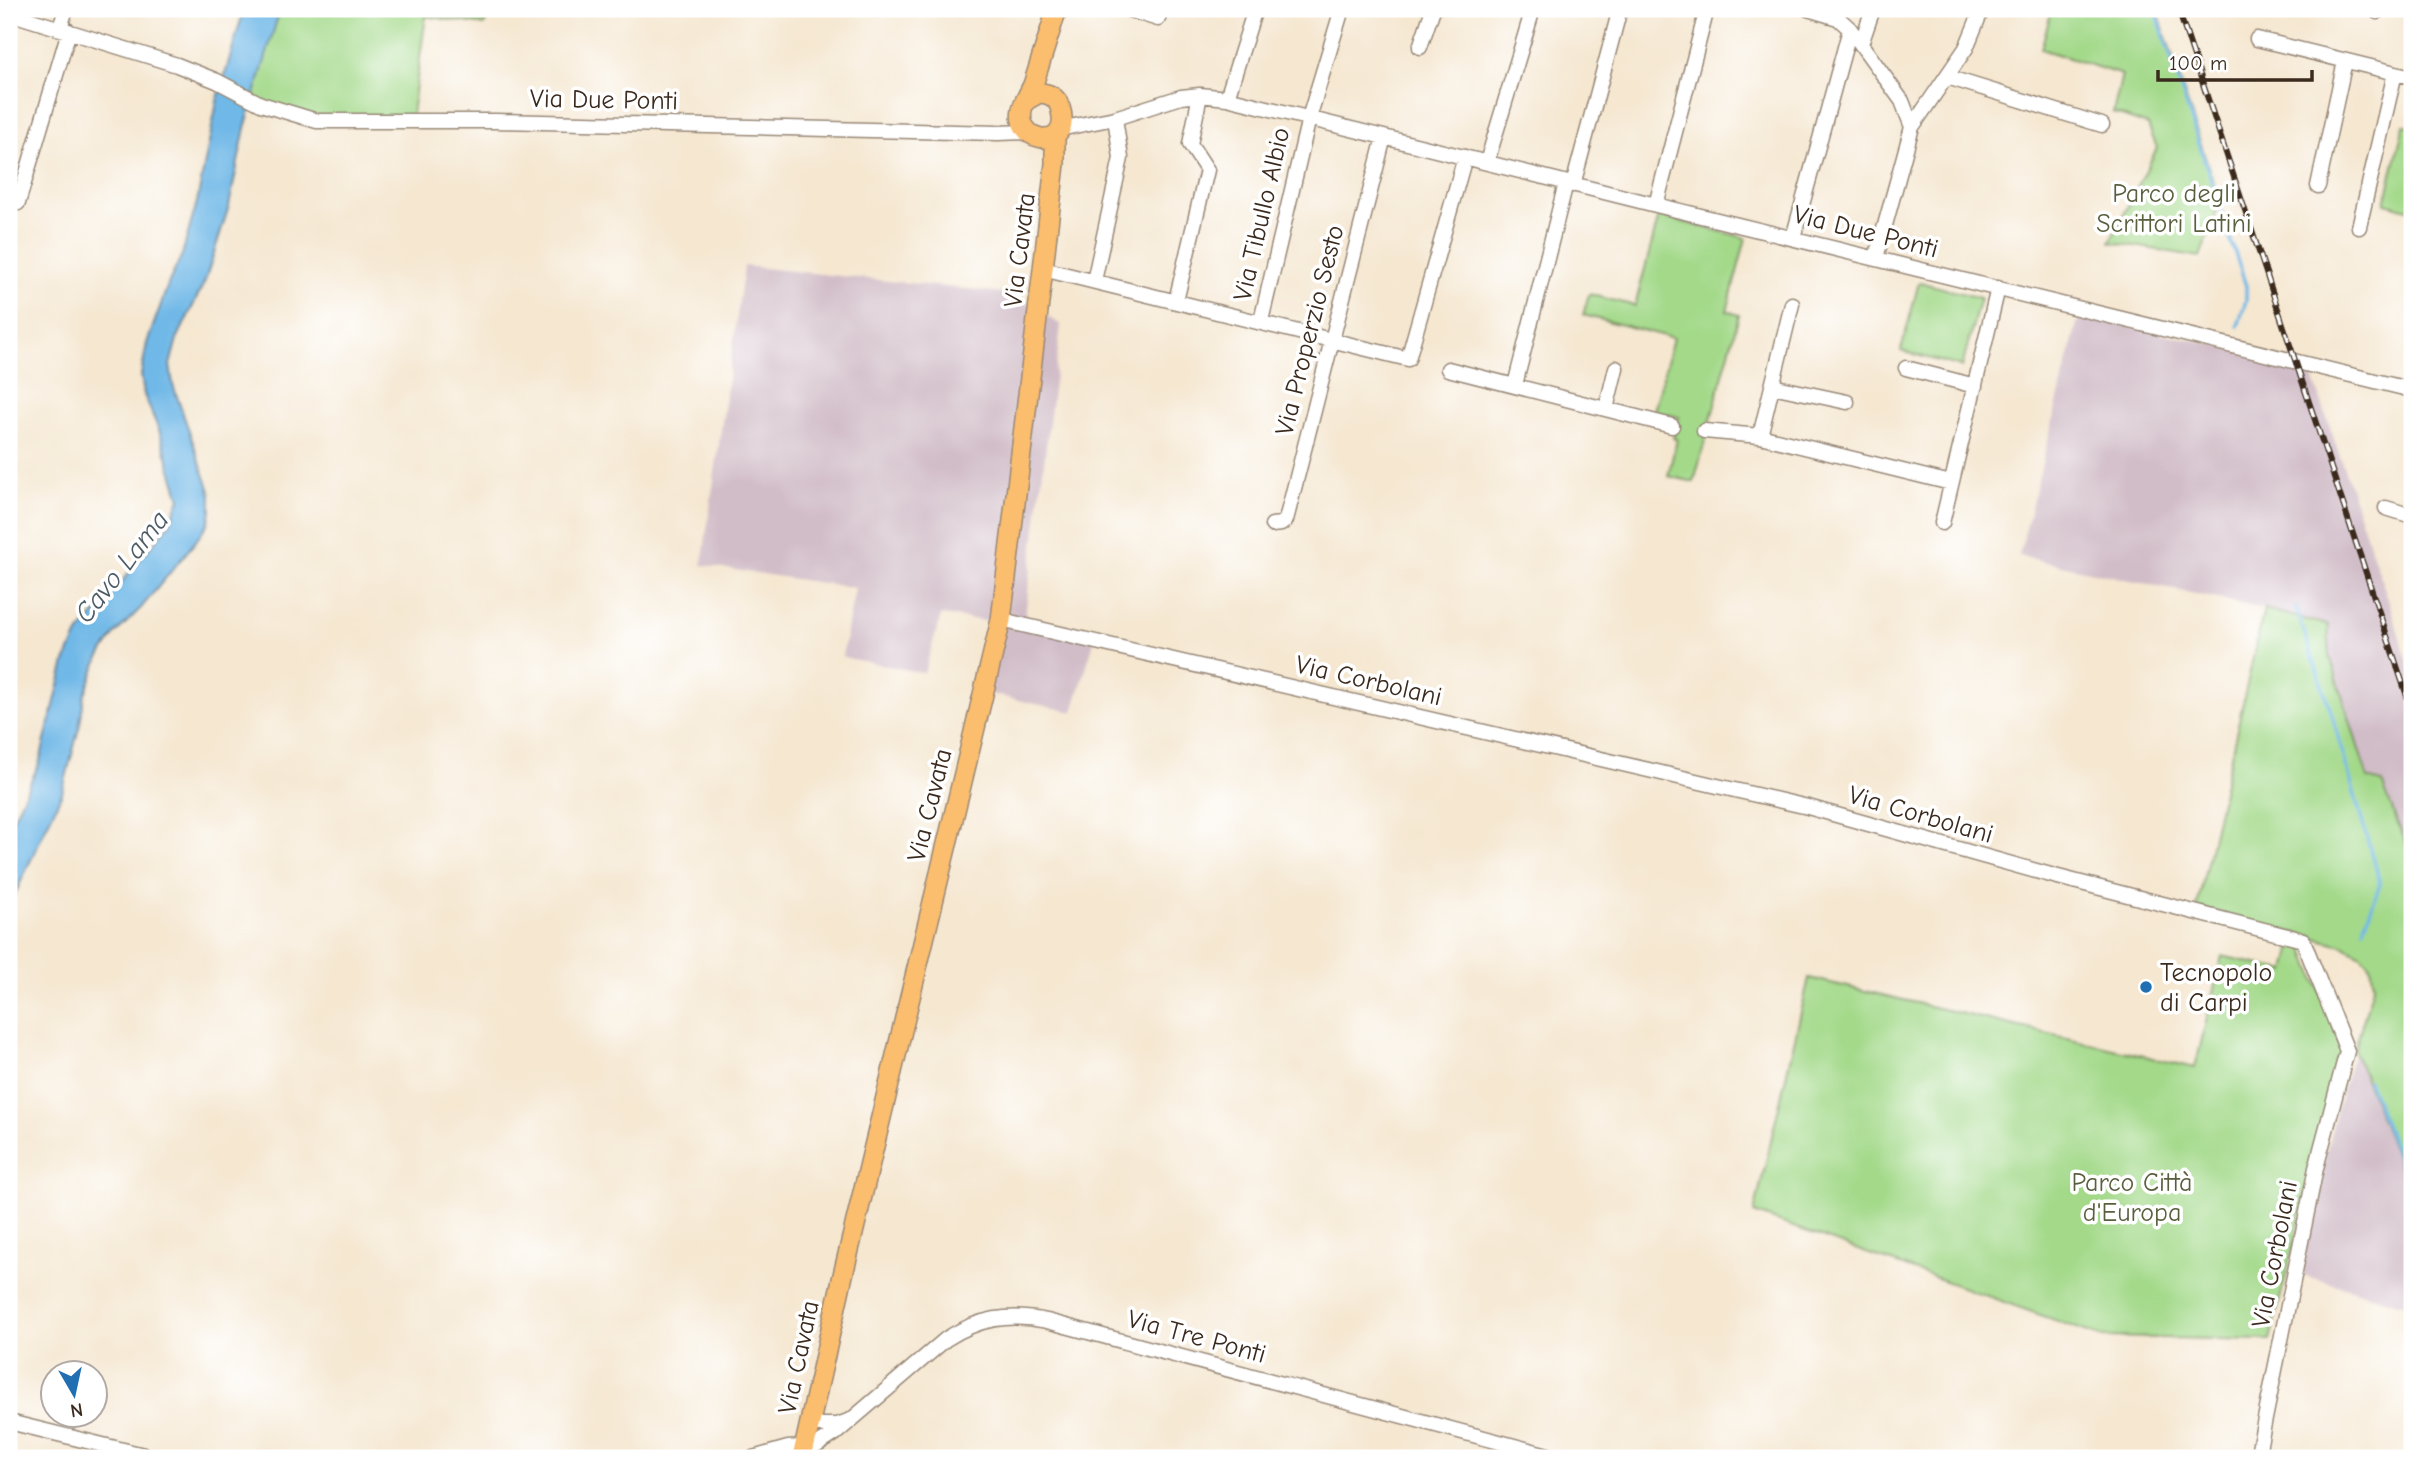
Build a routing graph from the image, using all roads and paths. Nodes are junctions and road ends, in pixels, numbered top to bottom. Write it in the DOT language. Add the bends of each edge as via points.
graph roads {
  1 [pos="66,9"];
  2 [pos="1058,9"];
  3 [pos="1126,9"];
  4 [pos="1161,9"];
  5 [pos="1255,9"];
  6 [pos="1342,9"];
  7 [pos="1433,9"];
  8 [pos="1533,9"];
  9 [pos="1620,9"];
  10 [pos="1707,9"];
  11 [pos="1808,9"];
  12 [pos="1873,9"];
  13 [pos="1982,9"];
  14 [pos="9,13"];
  15 [pos="1850,29"];
  16 [pos="64,30"];
  17 [pos="2258,39"];
  18 [pos="1861,44"];
  19 [pos="1419,47"];
  20 [pos="1044,52"];
  21 [pos="2345,61"];
  22 [pos="2395,72"];
  23 [pos="1947,77"];
  24 [pos="2412,77"];
  25 [pos="1200,95"];
  26 [pos="1227,98"];
  27 [pos="1055,99"];
  28 [pos="1309,118"];
  29 [pos="1109,119"];
  30 [pos="2102,125"];
  31 [pos="1038,126"];
  32 [pos="1912,127"];
  33 [pos="1384,137"];
  34 [pos="1465,157"];
  35 [pos="1487,162"];
  36 [pos="1569,184"];
  37 [pos="2318,186"];
  38 [pos="18,203"];
  39 [pos="1656,205"];
  40 [pos="2359,227"];
  41 [pos="1793,237"];
  42 [pos="1876,258"];
  43 [pos="1043,269"];
  44 [pos="1094,281"];
  45 [pos="1998,288"];
  46 [pos="1176,301"];
  47 [pos="1792,304"];
  48 [pos="1261,321"];
  49 [pos="1331,340"];
  50 [pos="1616,368"];
  51 [pos="1906,368"];
  52 [pos="1448,369"];
  53 [pos="1515,385"];
  54 [pos="1772,386"];
  55 [pos="1975,386"];
  56 [pos="2412,390"];
  57 [pos="1847,402"];
  58 [pos="1606,409"];
  59 [pos="1672,426"];
  60 [pos="1704,431"];
  61 [pos="1760,436"];
  62 [pos="1951,483"];
  63 [pos="2386,508"];
  64 [pos="2412,516"];
  65 [pos="1942,523"];
  66 [pos="1272,525"];
  67 [pos="1001,620"];
  68 [pos="849,1421"];
  69 [pos="9,1422"];
  70 [pos="810,1425"];
  71 [pos="803,1453"];
  72 [pos="156,1458"];
  73 [pos="753,1458"];
  74 [pos="1559,1458"];
  75 [pos="2257,1458"];
  1 -- 16 [label="street"];
  2 -- 20 [label="main road"];
  3 -- 4 [label="street" via="1158,19"];
  5 -- 26 [label="street"];
  6 -- 28 [label="street"];
  7 -- 19 [label="street"];
  8 -- 35 [label="street"];
  9 -- 36 [label="street"];
  10 -- 39 [label="street"];
  11 -- 15 [label="street" via="1838,18"];
  12 -- 18 [label="street"];
  13 -- 23 [label="street" via="1966,48"];
  14 -- 16 [label="street, Via Due Ponti"];
  15 -- 18 [label="street"];
  15 -- 41 [label="street"];
  16 -- 31 [label="street, Via Due Ponti" via="177,65 261,104 317,121 998,133"];
  16 -- 38 [label="street"];
  17 -- 21 [label="street"];
  18 -- 32 [label="street" via="1902,101"];
  20 -- 27 [label="main road" via="1044,71"];
  20 -- 31 [label="main road"];
  21 -- 22 [label="street"];
  21 -- 37 [label="street"];
  22 -- 24 [label="street"];
  22 -- 40 [label="street"];
  23 -- 30 [label="street"];
  23 -- 32 [label="street"];
  25 -- 26 [label="street, Via Due Ponti"];
  25 -- 29 [label="street, Via Due Ponti"];
  25 -- 46 [label="street" via="1190,144 1207,170"];
  26 -- 28 [label="street, Via Due Ponti"];
  27 -- 29 [label="street" via="1080,117"];
  27 -- 31 [label="main road" via="1061,113"];
  27 -- 31 [label="main road" via="1039,93"];
  28 -- 33 [label="street, Via Due Ponti"];
  28 -- 48 [label="street, Via Tibullo Albio"];
  29 -- 31 [label="street, Via Due Ponti"];
  29 -- 44 [label="street" via="1121,158"];
  31 -- 43 [label="main road, Via Cavata" via="1055,164"];
  32 -- 42 [label="street"];
  33 -- 34 [label="street, Via Due Ponti"];
  33 -- 49 [label="street, Via Properzio Sesto"];
  34 -- 35 [label="street, Via Due Ponti"];
  34 -- 49 [label="street" via="1408,359"];
  35 -- 36 [label="street, Via Due Ponti"];
  36 -- 39 [label="street, Via Due Ponti"];
  36 -- 53 [label="street"];
  39 -- 41 [label="street, Via Due Ponti"];
  41 -- 42 [label="street, Via Due Ponti"];
  42 -- 45 [label="street, Via Due Ponti"];
  43 -- 44 [label="street"];
  43 -- 67 [label="main road, Via Cavata"];
  44 -- 46 [label="street"];
  45 -- 55 [label="street"];
  45 -- 56 [label="street, Via Due Ponti"];
  46 -- 48 [label="street"];
  47 -- 54 [label="street"];
  48 -- 49 [label="street"];
  49 -- 66 [label="street, Via Properzio Sesto" via="1286,520"];
  50 -- 58 [label="street"];
  51 -- 55 [label="street"];
  52 -- 53 [label="street"];
  53 -- 58 [label="street"];
  54 -- 57 [label="street"];
  54 -- 61 [label="street"];
  55 -- 62 [label="street"];
  58 -- 59 [label="street"];
  60 -- 61 [label="street"];
  61 -- 62 [label="street"];
  62 -- 65 [label="street"];
  63 -- 64 [label="street"];
  67 -- 70 [label="main road, Via Cavata"];
  67 -- 75 [label="street, Via Corbolani" via="1808,807 2303,940 2347,1051 2316,1168"];
  68 -- 70 [label="street"];
  68 -- 71 [label="street, Via Tre Ponti"];
  68 -- 74 [label="street, Via Tre Ponti" via="966,1326 985,1319 1030,1317"];
  69 -- 72 [label="street"];
  70 -- 71 [label="main road, Via Cavata"];
  71 -- 73 [label="street, Via Tre Ponti" via="788,1448"];
}
